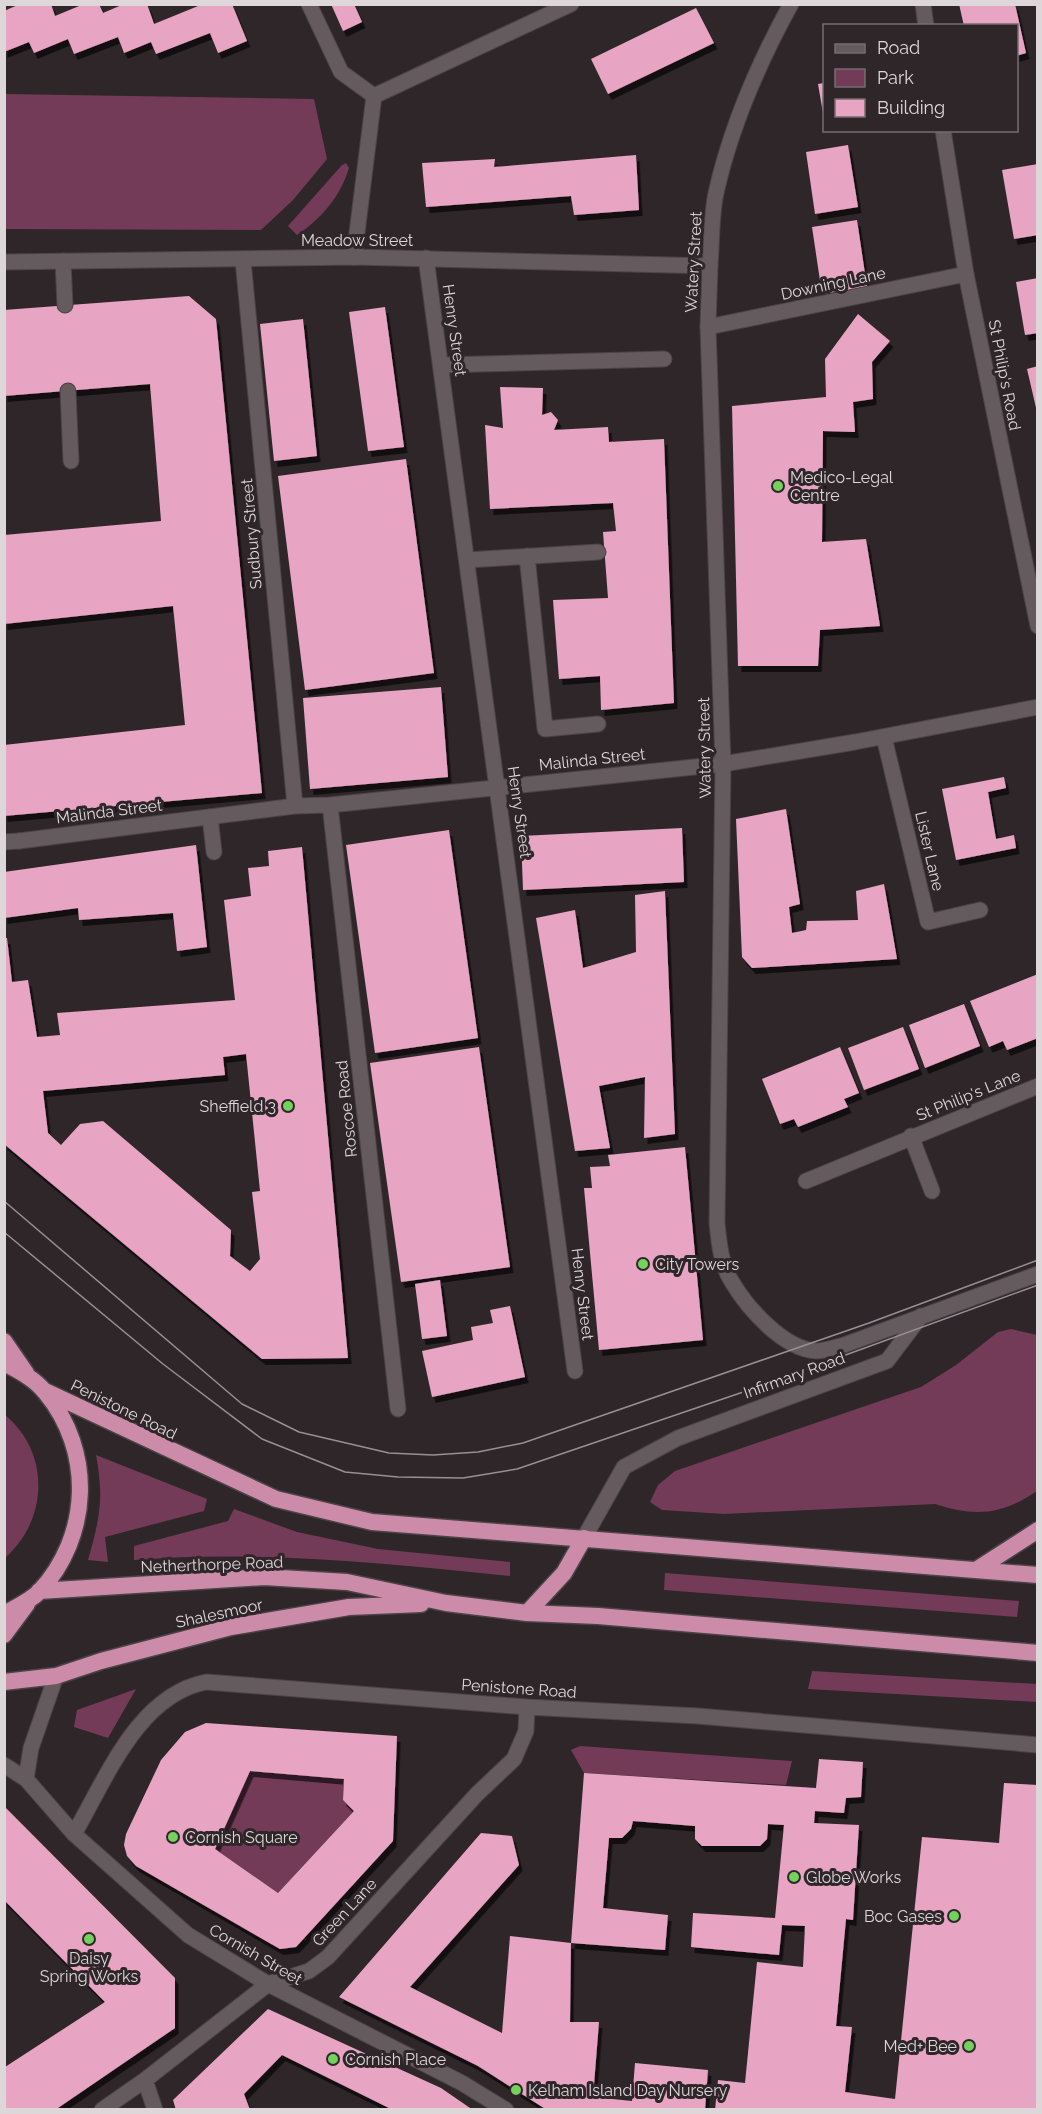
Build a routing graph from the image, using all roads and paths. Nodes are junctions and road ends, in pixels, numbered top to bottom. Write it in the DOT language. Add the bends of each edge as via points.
graph roads {
  1 [pos="309,4"];
  2 [pos="571,4"];
  3 [pos="791,4"];
  4 [pos="923,4"];
  5 [pos="926,24"];
  6 [pos="374,96"];
  7 [pos="943,132"];
  8 [pos="354,257"];
  9 [pos="426,258"];
  10 [pos="243,260"];
  11 [pos="63,261"];
  12 [pos="4,262"];
  13 [pos="710,266"];
  14 [pos="966,273"];
  15 [pos="65,305"];
  16 [pos="708,327"];
  17 [pos="663,359"];
  18 [pos="442,365"];
  19 [pos="68,391"];
  20 [pos="70,461"];
  21 [pos="598,552"];
  22 [pos="527,556"];
  23 [pos="467,560"];
  24 [pos="1038,626"];
  25 [pos="1038,707"];
  26 [pos="598,724"];
  27 [pos="884,737"];
  28 [pos="723,764"];
  29 [pos="499,787"];
  30 [pos="330,805"];
  31 [pos="295,806"];
  32 [pos="210,817"];
  33 [pos="12,842"];
  34 [pos="214,852"];
  35 [pos="980,910"];
  36 [pos="1038,1086"];
  37 [pos="911,1136"];
  38 [pos="806,1181"];
  39 [pos="932,1191"];
  40 [pos="1038,1274"];
  41 [pos="921,1316"];
  42 [pos="4,1341"];
  43 [pos="4,1363"];
  44 [pos="575,1371"];
  45 [pos="28,1376"];
  46 [pos="45,1391"];
  47 [pos="398,1409"];
  48 [pos="1038,1530"];
  49 [pos="584,1538"];
  50 [pos="976,1570"];
  51 [pos="1038,1575"];
  52 [pos="35,1595"];
  53 [pos="446,1604"];
  54 [pos="527,1613"];
  55 [pos="4,1614"];
  56 [pos="4,1635"];
  57 [pos="1038,1653"];
  58 [pos="56,1676"];
  59 [pos="4,1682"];
  60 [pos="528,1707"];
  61 [pos="1038,1745"];
  62 [pos="4,1765"];
  63 [pos="26,1779"];
  64 [pos="74,1834"];
  65 [pos="268,1984"];
  66 [pos="145,2080"];
  67 [pos="102,2109"];
  68 [pos="155,2109"];
  69 [pos="506,2109"];
  1 -- 6 [label="street" via="340,72"];
  2 -- 6 [label="street"];
  3 -- 13 [label="street, Watery Street" via="737,116 716,195"];
  4 -- 5 [label="street"];
  6 -- 8 [label="street"];
  7 -- 14 [label="street, St Philip's Road"];
  8 -- 9 [label="street, Meadow Street"];
  8 -- 10 [label="street, Meadow Street"];
  9 -- 13 [label="street, Meadow Street"];
  9 -- 18 [label="street, Henry Street"];
  10 -- 11 [label="street, Meadow Street"];
  10 -- 31 [label="street, Sudbury Street"];
  11 -- 12 [label="street, Meadow Street"];
  11 -- 15 [label="street"];
  13 -- 16 [label="street, Watery Street"];
  14 -- 16 [label="street, Downing Lane"];
  14 -- 24 [label="street, St Philip's Road"];
  16 -- 28 [label="street, Watery Street"];
  17 -- 18 [label="street"];
  18 -- 23 [label="street, Henry Street"];
  19 -- 20 [label="street"];
  21 -- 22 [label="street"];
  22 -- 23 [label="street"];
  22 -- 26 [label="street" via="545,729"];
  23 -- 29 [label="street, Henry Street"];
  25 -- 27 [label="street, Malinda Street"];
  27 -- 28 [label="street, Malinda Street"];
  27 -- 35 [label="street, Lister Lane" via="928,922"];
  28 -- 29 [label="street, Malinda Street"];
  28 -- 41 [label="street, Watery Street" via="717,1223 725,1266 731,1282 767,1325 799,1348 818,1351 844,1345"];
  29 -- 30 [label="street, Malinda Street"];
  29 -- 44 [label="street, Henry Street"];
  30 -- 31 [label="street, Malinda Street"];
  30 -- 47 [label="street, Roscoe Road"];
  31 -- 32 [label="street, Malinda Street"];
  32 -- 33 [label="street, Malinda Street"];
  32 -- 34 [label="street"];
  36 -- 37 [label="street, St Philip's Lane"];
  37 -- 38 [label="street, St Philip's Lane"];
  37 -- 39 [label="street, St Philip's Lane"];
  40 -- 41 [label="street"];
  41 -- 49 [label="street, Infirmary Road" via="887,1361 678,1438 624,1467"];
  42 -- 45 [label="highway"];
  43 -- 45 [label="highway"];
  45 -- 46 [label="highway"];
  46 -- 49 [label="highway, Penistone Road" via="276,1499 372,1522"];
  46 -- 52 [label="highway" via="66,1425 78,1457 81,1490 76,1529 64,1556"];
  48 -- 50 [label="highway"];
  49 -- 50 [label="highway, Penistone Road"];
  49 -- 54 [label="highway" via="564,1573"];
  50 -- 51 [label="highway, Penistone Road"];
  52 -- 53 [label="highway, Netherthorpe Road" via="264,1577 347,1582"];
  52 -- 55 [label="highway"];
  52 -- 56 [label="highway"];
  53 -- 54 [label="highway, Netherthorpe Road"];
  53 -- 58 [label="highway, Shalesmoor" via="349,1607 231,1627"];
  54 -- 57 [label="highway, Netherthorpe Road"];
  58 -- 59 [label="highway, Shalesmoor"];
  58 -- 63 [label="street" via="31,1748"];
  60 -- 61 [label="street, Penistone Road" via="698,1716"];
  60 -- 64 [label="street, Penistone Road" via="206,1682 187,1686 142,1720"];
  60 -- 65 [label="street, Green Lane" via="526,1731 514,1759 472,1799 328,1957 309,1971"];
  62 -- 63 [label="street, Cornish Street"];
  63 -- 64 [label="street, Cornish Street"];
  64 -- 65 [label="street, Cornish Street" via="188,1935"];
  65 -- 66 [label="street, Green Lane"];
  65 -- 69 [label="street, Cornish Street"];
  66 -- 67 [label="street, Green Lane"];
  66 -- 68 [label="street"];
}
